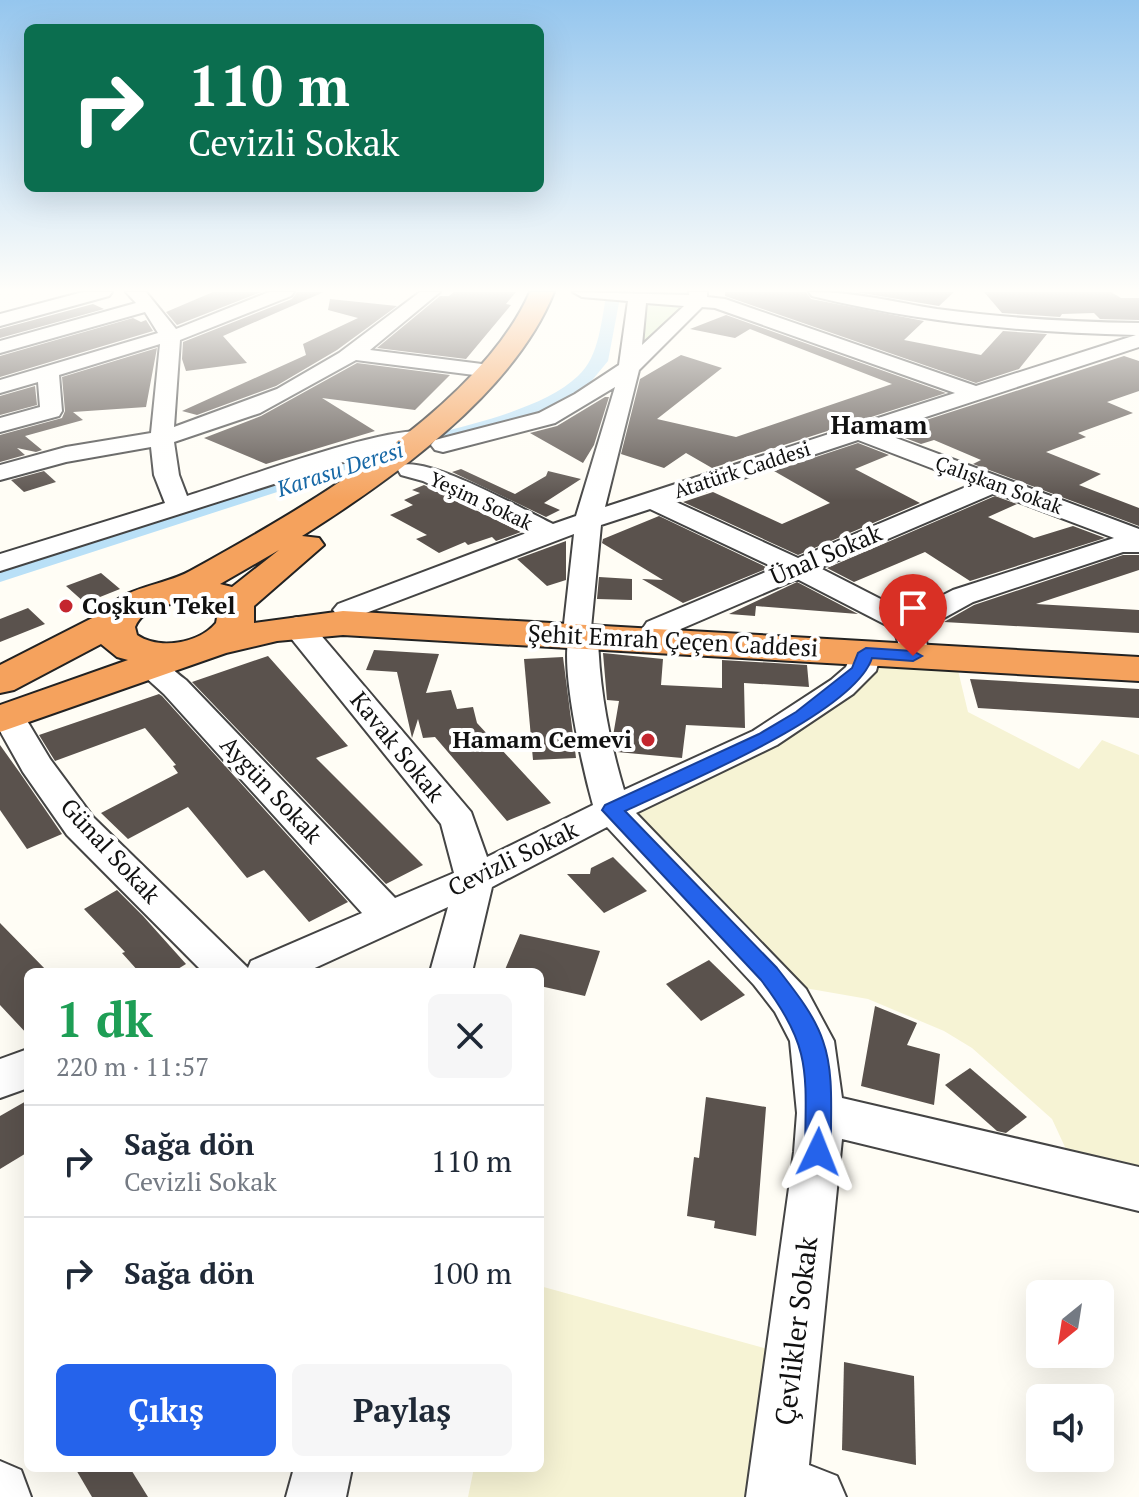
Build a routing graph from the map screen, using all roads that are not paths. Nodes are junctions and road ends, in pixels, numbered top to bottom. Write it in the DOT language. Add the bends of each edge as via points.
graph roads {
  1 [pos="80,362"];
  2 [pos="170,362"];
  3 [pos="340,362"];
  4 [pos="417,362"];
  5 [pos="497,362"];
  6 [pos="524,362"];
  7 [pos="629,362"];
  8 [pos="636,362"];
  9 [pos="888,362"];
  10 [pos="1067,362"];
  11 [pos="629,368"];
  12 [pos="48,371"];
  13 [pos="490,371"];
  14 [pos="0,387"];
  15 [pos="975,393"];
  16 [pos="0,425"];
  17 [pos="859,432"];
  18 [pos="161,438"];
  19 [pos="413,453"];
  20 [pos="0,473"];
  21 [pos="994,484"];
  22 [pos="652,500"];
  23 [pos="179,506"];
  24 [pos="588,521"];
  25 [pos="551,533"];
  26 [pos="1139,541"];
  27 [pos="0,563"];
  28 [pos="796,567"];
  29 [pos="0,587"];
  30 [pos="183,590"];
  31 [pos="235,606"];
  32 [pos="348,610"];
  33 [pos="118,620"];
  34 [pos="297,626"];
  35 [pos="658,628"];
  36 [pos="581,629"];
  37 [pos="911,642"];
  38 [pos="866,653"];
  39 [pos="182,655"];
  40 [pos="1139,657"];
  41 [pos="1139,669"];
  42 [pos="3,705"];
  43 [pos="612,810"];
  44 [pos="475,879"];
  45 [pos="389,917"];
  46 [pos="225,968"];
  47 [pos="275,968"];
  48 [pos="452,968"];
  49 [pos="820,1113"];
  50 [pos="1139,1189"];
  51 [pos="322,1472"];
  52 [pos="0,1491"];
  53 [pos="790,1493"];
  54 [pos="1,1497"];
  55 [pos="316,1497"];
  1 -- 12 [label="street"];
  2 -- 18 [label="street"];
  3 -- 18 [label="street" via="239,413"];
  4 -- 13 [label="street"];
  5 -- 13 [label="highway"];
  6 -- 19 [label="highway" via="476,418"];
  7 -- 11 [label="street"];
  8 -- 11 [label="street"];
  9 -- 15 [label="street"];
  10 -- 15 [label="street, Atatürk Caddesi"];
  11 -- 19 [label="street" via="547,418"];
  11 -- 24 [label="street"];
  12 -- 14 [label="street"];
  12 -- 16 [label="street" via="51,411"];
  13 -- 19 [label="highway"];
  15 -- 17 [label="street, Atatürk Caddesi"];
  17 -- 21 [label="street, Çalışkan Sokak"];
  17 -- 22 [label="street, Atatürk Caddesi"];
  18 -- 20 [label="street" via="57,456"];
  18 -- 23 [label="street" via="163,470"];
  19 -- 23 [label="street" via="374,445"];
  19 -- 25 [label="street, Yeşim Sokak" via="432,476"];
  19 -- 29 [label="street"];
  19 -- 30 [label="highway"];
  19 -- 31 [label="highway"];
  21 -- 26 [label="street, Çalışkan Sokak"];
  21 -- 28 [label="street, Ünal Sokak"];
  22 -- 24 [label="street, Atatürk Caddesi"];
  22 -- 28 [label="street"];
  23 -- 27 [label="street"];
  24 -- 25 [label="street, Atatürk Caddesi"];
  24 -- 36 [label="street"];
  25 -- 32 [label="street, Atatürk Caddesi"];
  26 -- 37 [label="street" via="963,596"];
  28 -- 35 [label="street, Ünal Sokak"];
  28 -- 37 [label="street"];
  30 -- 31 [label="highway" via="211,592"];
  30 -- 33 [label="highway" via="143,601"];
  31 -- 32 [label="highway, Şehit Emrah Çeçen Caddesi"];
  31 -- 39 [label="highway" via="233,628"];
  32 -- 36 [label="highway, Şehit Emrah Çeçen Caddesi"];
  33 -- 39 [label="highway" via="118,640 130,649"];
  33 -- 42 [label="highway"];
  34 -- 36 [label="highway, Şehit Emrah Çeçen Caddesi"];
  34 -- 39 [label="highway, Şehit Emrah Çeçen Caddesi"];
  34 -- 44 [label="street, Kavak Sokak" via="458,821"];
  35 -- 36 [label="highway, Şehit Emrah Çeçen Caddesi"];
  35 -- 37 [label="highway, Şehit Emrah Çeçen Caddesi"];
  36 -- 38 [label="highway, Şehit Emrah Çeçen Caddesi"];
  36 -- 43 [label="street" via="596,754"];
  37 -- 38 [label="highway, Şehit Emrah Çeçen Caddesi"];
  37 -- 40 [label="highway, Şehit Emrah Çeçen Caddesi"];
  37 -- 41 [label="highway, Şehit Emrah Çeçen Caddesi"];
  38 -- 43 [label="street, Cevizli Sokak" via="860,671 802,716"];
  39 -- 42 [label="highway"];
  39 -- 45 [label="street, Aygün Sokak" via="175,687"];
  42 -- 46 [label="street, Günal Sokak" via="35,764 80,826"];
  43 -- 44 [label="street, Cevizli Sokak"];
  43 -- 49 [label="street, Çevlikler Sokak" via="791,1001 812,1041"];
  44 -- 45 [label="street, Cevizli Sokak"];
  44 -- 48 [label="street"];
  45 -- 47 [label="street, Cevizli Sokak"];
  49 -- 50 [label="street"];
  49 -- 53 [label="street, Çevlikler Sokak"];
  51 -- 55 [label="street"];
  52 -- 54 [label="street"];
}
